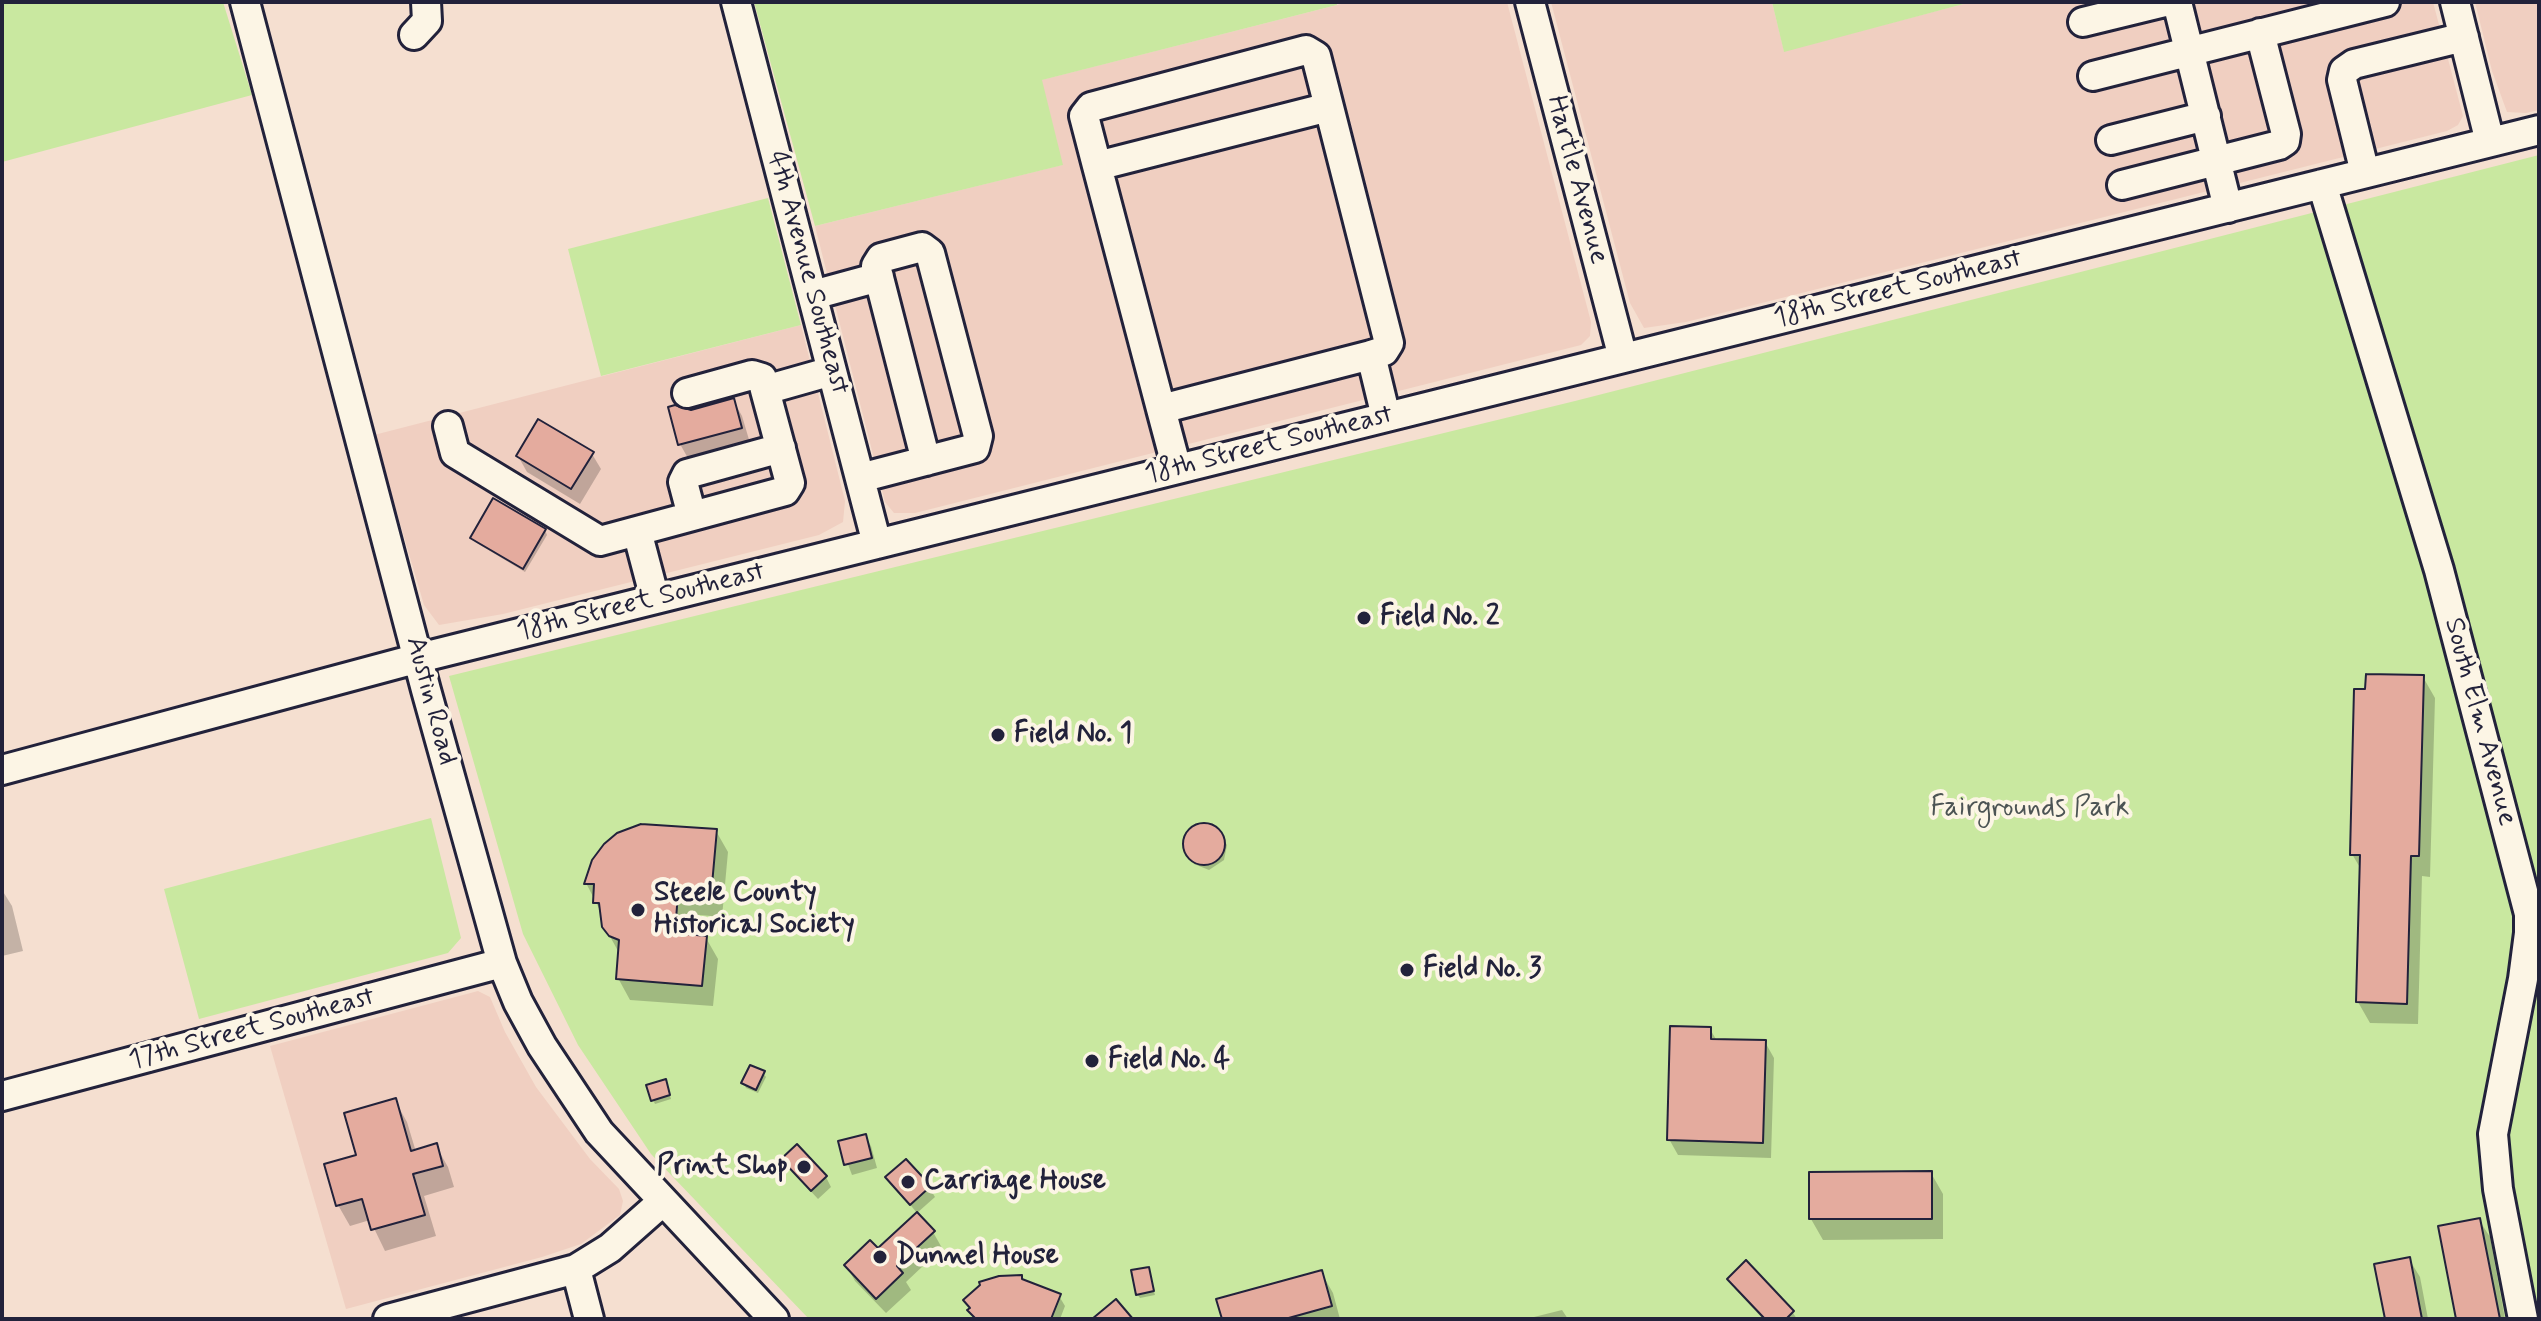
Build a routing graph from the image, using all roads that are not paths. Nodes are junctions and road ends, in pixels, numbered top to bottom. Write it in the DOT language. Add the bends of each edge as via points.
graph roads {
  1 [pos="245,2"];
  2 [pos="426,2"];
  3 [pos="736,2"];
  4 [pos="1530,2"];
  5 [pos="2165,2"];
  6 [pos="2177,2"];
  7 [pos="2385,2"];
  8 [pos="2455,2"];
  9 [pos="2083,22"];
  10 [pos="2260,33"];
  11 [pos="414,35"];
  12 [pos="2464,37"];
  13 [pos="2189,51"];
  14 [pos="2093,76"];
  15 [pos="1329,107"];
  16 [pos="2206,116"];
  17 [pos="2539,130"];
  18 [pos="2111,140"];
  19 [pos="2490,142"];
  20 [pos="2217,161"];
  21 [pos="1097,166"];
  22 [pos="2365,173"];
  23 [pos="2322,184"];
  24 [pos="2122,185"];
  25 [pos="2228,208"];
  26 [pos="879,277"];
  27 [pos="813,295"];
  28 [pos="1371,355"];
  29 [pos="1623,358"];
  30 [pos="832,371"];
  31 [pos="765,390"];
  32 [pos="687,393"];
  33 [pos="1161,409"];
  34 [pos="1386,417"];
  35 [pos="448,426"];
  36 [pos="781,448"];
  37 [pos="926,461"];
  38 [pos="1177,469"];
  39 [pos="860,478"];
  40 [pos="692,516"];
  41 [pos="637,531"];
  42 [pos="877,544"];
  43 [pos="655,599"];
  44 [pos="419,658"];
  45 [pos="2,770"];
  46 [pos="502,963"];
  47 [pos="2,1096"];
  48 [pos="662,1202"];
  49 [pos="576,1269"];
  50 [pos="388,1319"];
  51 [pos="589,1319"];
  52 [pos="774,1319"];
  53 [pos="2523,1319"];
  1 -- 44 [label="street, Austin Road"];
  2 -- 11 [label="street" via="427,21"];
  3 -- 27 [label="street, 4th Avenue Southeast"];
  4 -- 29 [label="street, Hartle Avenue"];
  5 -- 9 [label="street"];
  6 -- 13 [label="street"];
  7 -- 10 [label="street"];
  8 -- 12 [label="street"];
  10 -- 13 [label="street"];
  10 -- 20 [label="street" via="2285,141"];
  12 -- 19 [label="street"];
  12 -- 22 [label="street" via="2354,64 2344,71"];
  13 -- 14 [label="street"];
  13 -- 16 [label="street"];
  15 -- 21 [label="street"];
  15 -- 21 [label="street" via="1316,56 1306,50 1091,107 1084,116"];
  15 -- 28 [label="street" via="1389,343"];
  16 -- 18 [label="street"];
  16 -- 20 [label="street"];
  17 -- 19 [label="street, 18th Street Southeast"];
  19 -- 22 [label="street, 18th Street Southeast"];
  20 -- 24 [label="street"];
  20 -- 25 [label="street"];
  21 -- 33 [label="street"];
  22 -- 23 [label="street, 18th Street Southeast"];
  23 -- 25 [label="street, 18th Street Southeast"];
  23 -- 53 [label="street, South Elm Avenue" via="2439,570 2529,914 2523,979 2493,1134"];
  25 -- 29 [label="street, 18th Street Southeast"];
  26 -- 27 [label="street"];
  26 -- 37 [label="street"];
  26 -- 37 [label="street" via="876,266 881,258 922,247 930,253 978,436 975,448"];
  27 -- 30 [label="street, 4th Avenue Southeast"];
  28 -- 33 [label="street"];
  28 -- 34 [label="street"];
  29 -- 34 [label="street, 18th Street Southeast"];
  30 -- 31 [label="street"];
  30 -- 39 [label="street, 4th Avenue Southeast"];
  31 -- 32 [label="street" via="762,378 752,375"];
  31 -- 36 [label="street"];
  33 -- 38 [label="street"];
  34 -- 38 [label="street, 18th Street Southeast"];
  35 -- 41 [label="street" via="455,453 600,541"];
  36 -- 40 [label="street" via="687,474 683,482"];
  36 -- 40 [label="street" via="790,483 785,491"];
  37 -- 39 [label="street"];
  38 -- 42 [label="street, 18th Street Southeast"];
  39 -- 42 [label="street, 4th Avenue Southeast"];
  40 -- 41 [label="street"];
  41 -- 43 [label="street"];
  42 -- 43 [label="street, 18th Street Southeast"];
  43 -- 44 [label="street, 18th Street Southeast"];
  44 -- 45 [label="street, 18th Street Southeast"];
  44 -- 46 [label="street, Austin Road"];
  46 -- 47 [label="street, 17th Street Southeast"];
  46 -- 48 [label="street, Austin Road" via="518,1002 571,1092"];
  48 -- 49 [label="street" via="610,1248"];
  48 -- 52 [label="street, Austin Road"];
  49 -- 50 [label="street"];
  49 -- 51 [label="street"];
}
